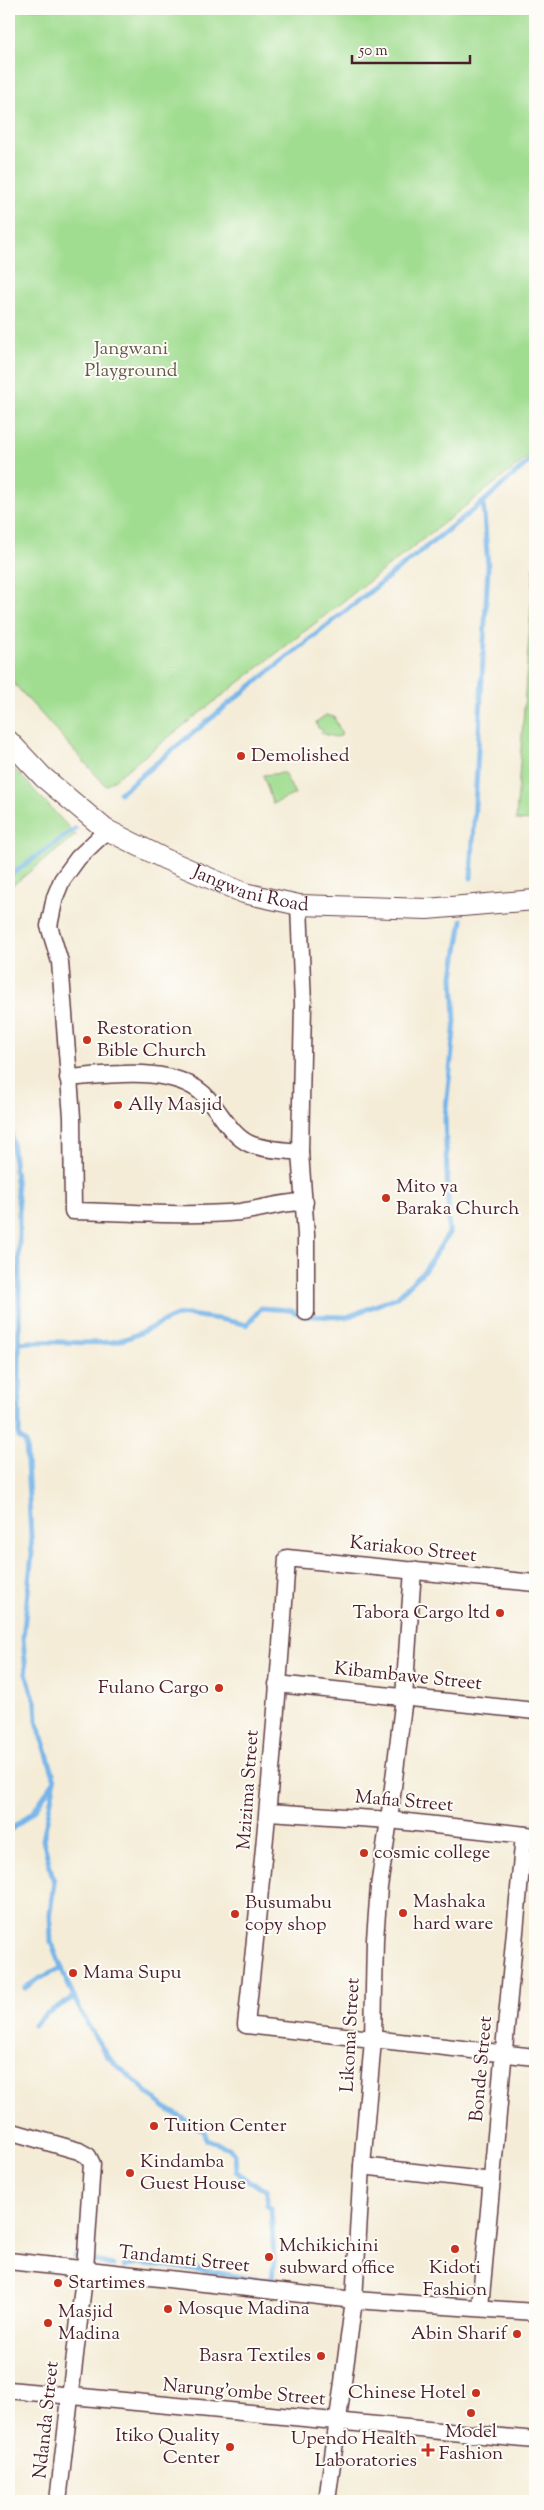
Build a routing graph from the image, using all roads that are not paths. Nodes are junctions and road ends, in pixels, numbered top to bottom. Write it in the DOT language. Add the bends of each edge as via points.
graph roads {
  1 [pos="9,741"];
  2 [pos="105,829"];
  3 [pos="535,900"];
  4 [pos="299,905"];
  5 [pos="68,1078"];
  6 [pos="300,1152"];
  7 [pos="305,1202"];
  8 [pos="306,1312"];
  9 [pos="287,1558"];
  10 [pos="413,1570"];
  11 [pos="535,1583"];
  12 [pos="277,1684"];
  13 [pos="404,1697"];
  14 [pos="535,1711"];
  15 [pos="269,1812"];
  16 [pos="389,1820"];
  17 [pos="530,1836"];
  18 [pos="373,2040"];
  19 [pos="504,2054"];
  20 [pos="535,2057"];
  21 [pos="9,2131"];
  22 [pos="362,2166"];
  23 [pos="492,2181"];
  24 [pos="9,2261"];
  25 [pos="85,2269"];
  26 [pos="354,2300"];
  27 [pos="480,2306"];
  28 [pos="535,2312"];
  29 [pos="9,2390"];
  30 [pos="70,2397"];
  31 [pos="338,2422"];
  32 [pos="535,2440"];
  33 [pos="58,2501"];
  34 [pos="327,2501"];
  1 -- 2 [label="street, Jangwani Road" via="43,776"];
  2 -- 4 [label="street, Jangwani Road" via="244,893"];
  2 -- 5 [label="street" via="62,880 50,915 49,926 60,962"];
  3 -- 4 [label="street, Jangwani Road" via="427,909"];
  4 -- 6 [label="street" via="303,1005"];
  5 -- 6 [label="street" via="126,1073 179,1082 197,1089 250,1144"];
  5 -- 7 [label="street" via="74,1211 240,1212"];
  6 -- 7 [label="street"];
  7 -- 8 [label="street"];
  9 -- 10 [label="street, Kariakoo Street"];
  9 -- 12 [label="street, Mzizima Street"];
  10 -- 11 [label="street, Kariakoo Street"];
  10 -- 13 [label="street, Likoma Street"];
  12 -- 13 [label="street, Kibambawe Street"];
  12 -- 15 [label="street, Mzizima Street"];
  13 -- 14 [label="street, Kibambawe Street"];
  13 -- 16 [label="street, Likoma Street"];
  15 -- 16 [label="street, Mafia Street"];
  15 -- 18 [label="street, Mzizima Street" via="246,2025"];
  16 -- 17 [label="street, Mafia Street"];
  16 -- 18 [label="street, Likoma Street" via="379,1886"];
  17 -- 19 [label="street, Bonde Street"];
  18 -- 19 [label="street"];
  18 -- 22 [label="street, Likoma Street"];
  19 -- 20 [label="street"];
  19 -- 23 [label="street, Bonde Street"];
  21 -- 25 [label="street, Ndanda Street" via="88,2156 92,2164"];
  22 -- 23 [label="street"];
  22 -- 26 [label="street, Likoma Street"];
  23 -- 27 [label="street, Bonde Street"];
  24 -- 25 [label="street, Tandamti Street"];
  25 -- 26 [label="street, Tandamti Street"];
  25 -- 30 [label="street, Ndanda Street"];
  26 -- 27 [label="street, Tandamti Street"];
  26 -- 31 [label="street, Likoma Street"];
  27 -- 28 [label="street, Tandamti Street"];
  29 -- 30 [label="street, Narung'ombe Street"];
  30 -- 31 [label="street, Narung'ombe Street"];
  30 -- 33 [label="street, Ndanda Street"];
  31 -- 32 [label="street, Narung'ombe Street"];
  31 -- 34 [label="street, Likoma Street"];
}
